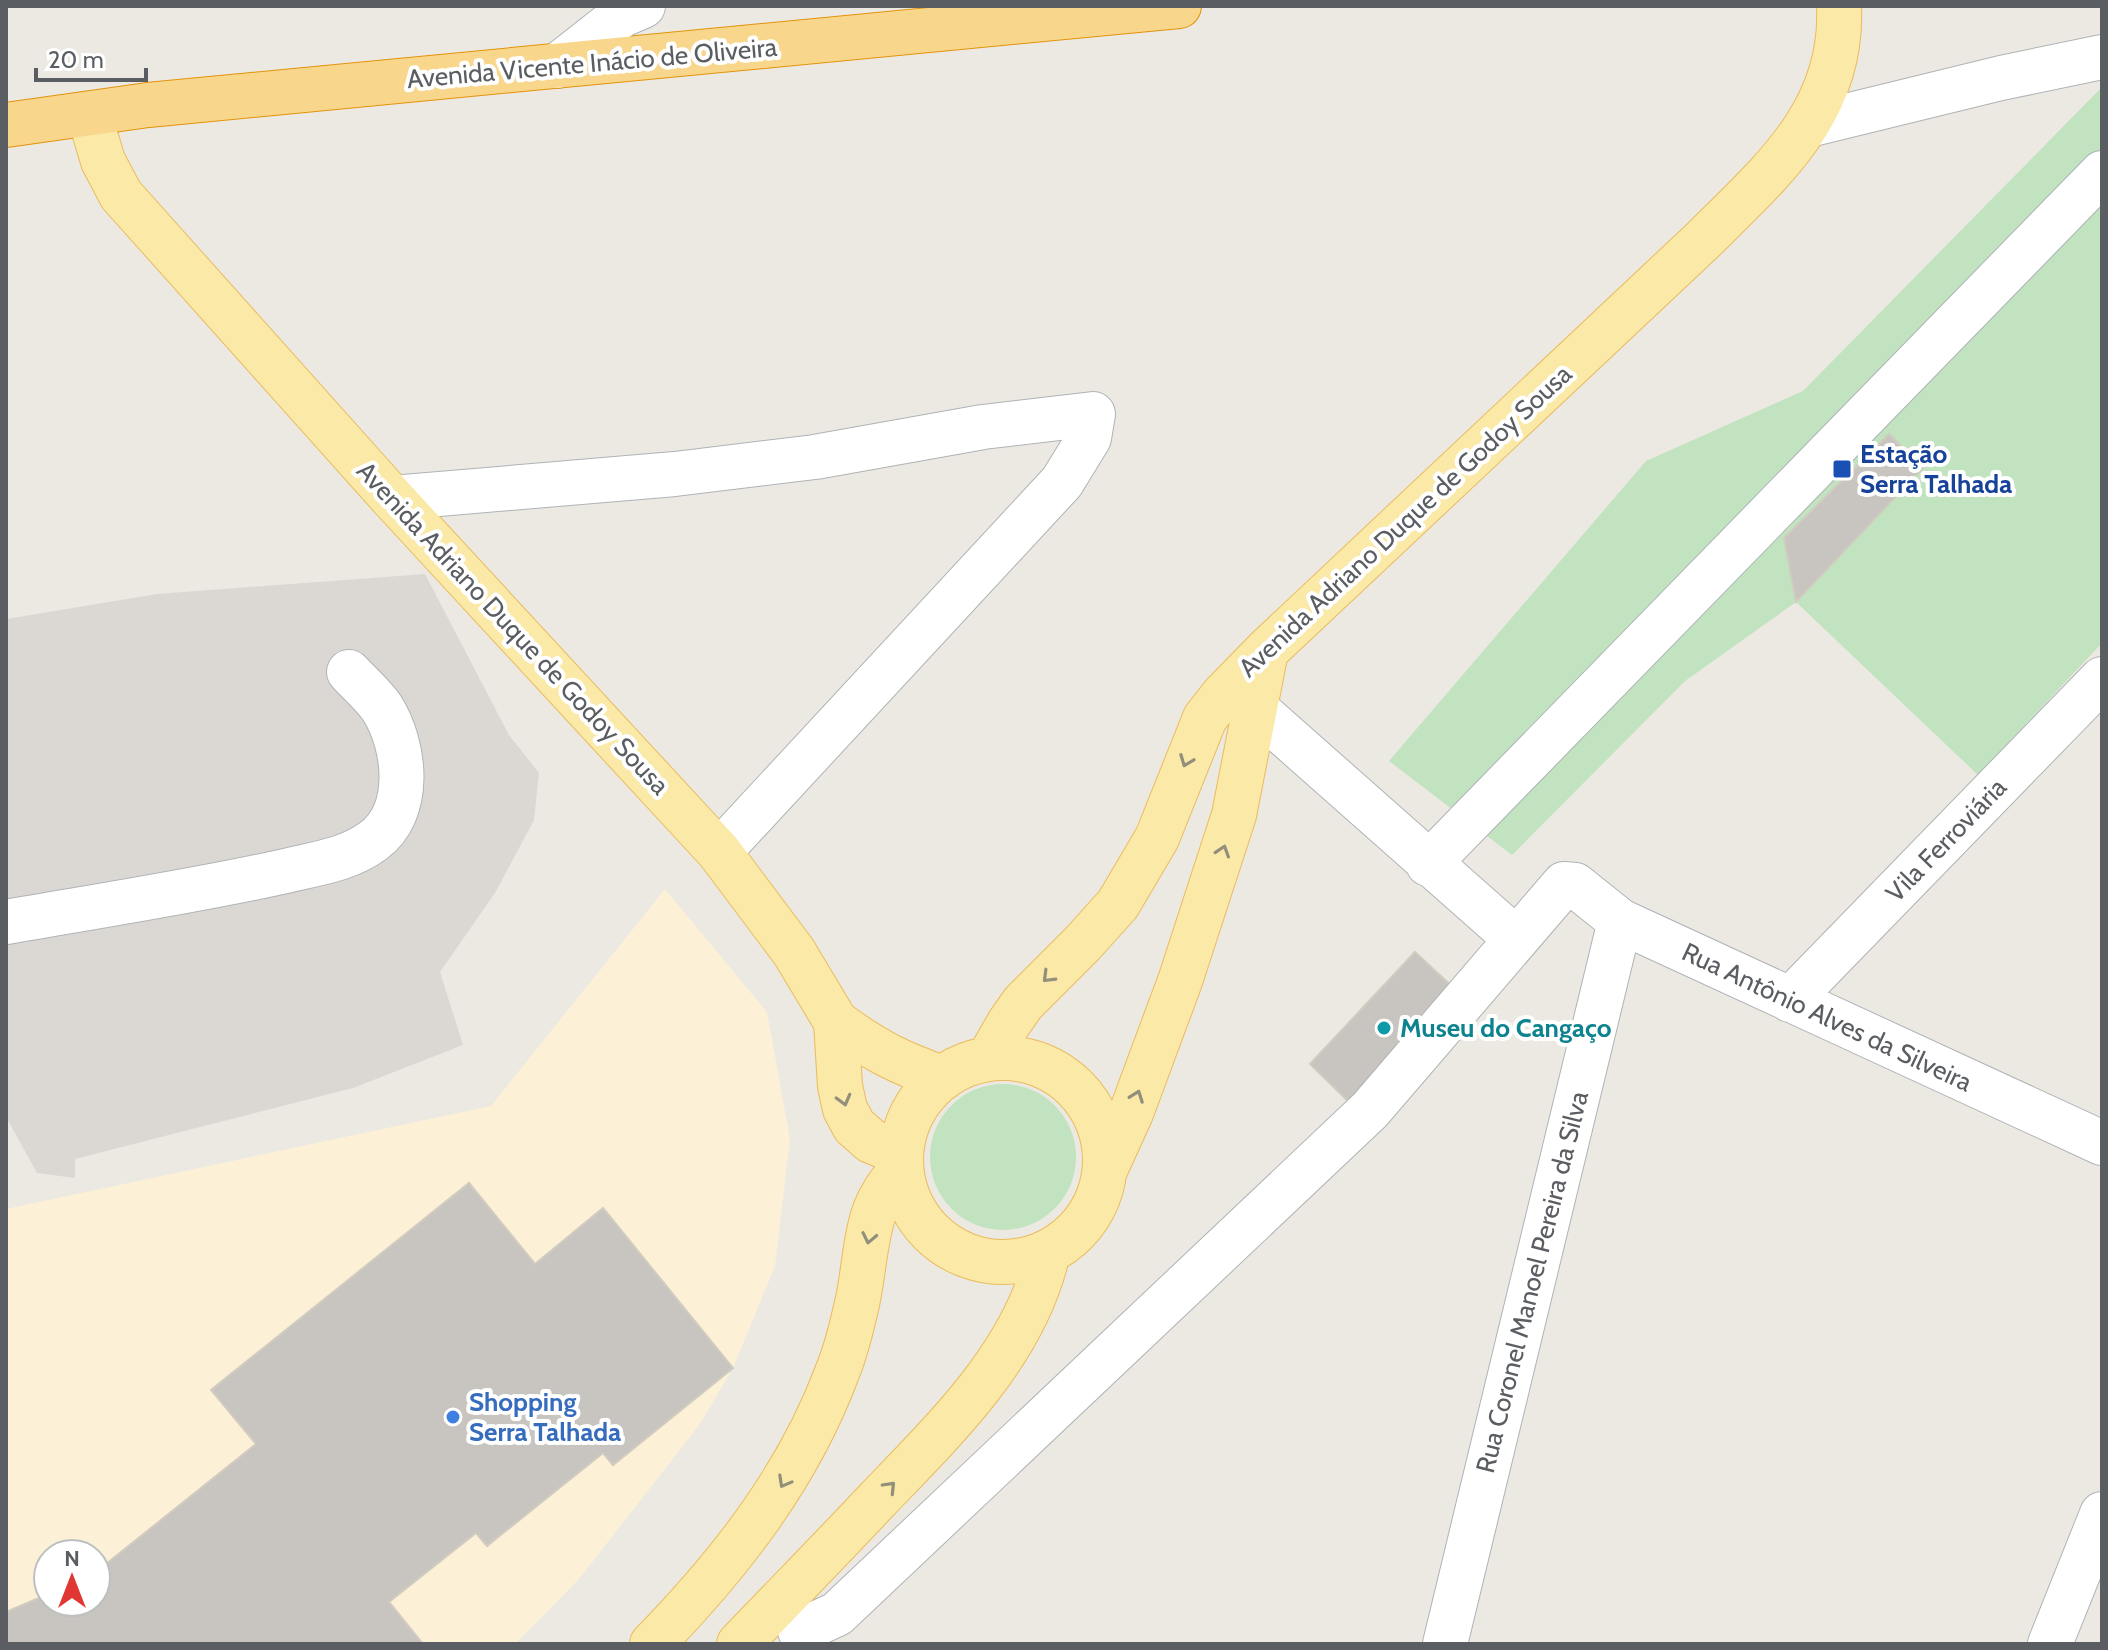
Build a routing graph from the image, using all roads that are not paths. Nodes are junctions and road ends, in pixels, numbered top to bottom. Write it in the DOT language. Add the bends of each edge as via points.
graph roads {
  1 [pos="643,6"];
  2 [pos="1179,6"];
  3 [pos="1839,6"];
  4 [pos="2102,57"];
  5 [pos="557,66"];
  6 [pos="89,114"];
  7 [pos="6,125"];
  8 [pos="1809,125"];
  9 [pos="2102,173"];
  10 [pos="392,498"];
  11 [pos="349,672"];
  12 [pos="2102,679"];
  13 [pos="1240,702"];
  14 [pos="719,852"];
  15 [pos="1428,864"];
  16 [pos="1620,921"];
  17 [pos="6,922"];
  18 [pos="1516,939"];
  19 [pos="1790,1000"];
  20 [pos="836,1022"];
  21 [pos="989,1058"];
  22 [pos="943,1078"];
  23 [pos="2102,1143"];
  24 [pos="900,1161"];
  25 [pos="1106,1168"];
  26 [pos="1048,1252"];
  27 [pos="2102,1514"];
  28 [pos="857,1521"];
  29 [pos="795,1637"];
  30 [pos="652,1644"];
  31 [pos="739,1644"];
  32 [pos="1445,1644"];
  33 [pos="2050,1644"];
  1 -- 5 [label="street" via="622,15"];
  2 -- 5 [label="highway, Avenida Vicente Inácio de Oliveira"];
  3 -- 8 [label="main road, Avenida Adriano Duque de Godoy Sousa" via="1840,33 1829,80"];
  4 -- 8 [label="street"];
  5 -- 6 [label="highway, Avenida Vicente Inácio de Oliveira"];
  6 -- 7 [label="highway, Avenida Vicente Inácio de Oliveira"];
  6 -- 10 [label="main road, Avenida Adriano Duque de Godoy Sousa" via="103,161 121,195"];
  8 -- 13 [label="main road, Avenida Adriano Duque de Godoy Sousa" via="1766,178 1703,240 1266,651"];
  9 -- 15 [label="street"];
  10 -- 14 [label="main road, Avenida Adriano Duque de Godoy Sousa"];
  10 -- 14 [label="street" via="675,474 1093,414 1089,438 1062,482"];
  11 -- 17 [label="street" via="382,707 397,740 400,802 374,841 344,857 245,880"];
  12 -- 19 [label="street, Vila Ferroviária"];
  13 -- 15 [label="street"];
  13 -- 21 [label="main road, Avenida Adriano Duque de Godoy Sousa, one-way" via="1205,718 1139,873 1118,904 1023,1003"];
  25 -- 13 [label="main road, one-way" via="1131,1113 1234,815"];
  14 -- 20 [label="main road, Avenida Adriano Duque de Godoy Sousa" via="794,952"];
  15 -- 18 [label="street"];
  16 -- 18 [label="street, Rua Antônio Alves da Silveira" via="1575,885 1564,884"];
  16 -- 19 [label="street, Rua Antônio Alves da Silveira"];
  16 -- 32 [label="street, Rua Coronel Manoel Pereira da Silva"];
  18 -- 29 [label="street" via="1370,1110 837,1614"];
  19 -- 23 [label="street, Rua Antônio Alves da Silveira"];
  20 -- 22 [label="main road" via="900,1063"];
  20 -- 24 [label="main road, Avenida Adriano Duque de Godoy Sousa, one-way" via="845,1109 854,1126"];
  21 -- 22 [label="main road"];
  21 -- 25 [label="main road" via="1019,1059 1048,1068 1074,1086 1092,1109 1103,1138"];
  22 -- 24 [label="main road" via="927,1090 908,1120"];
  24 -- 26 [label="main road" via="919,1220 945,1245 978,1260 1013,1262"];
  24 -- 30 [label="main road, one-way" via="875,1210 839,1369 792,1467 779,1492 698,1597"];
  25 -- 26 [label="main road" via="1096,1202 1077,1231"];
  28 -- 26 [label="main road, one-way" via="951,1422 1006,1349 1037,1294"];
  27 -- 33 [label="street"];
  28 -- 29 [label="street"];
  28 -- 31 [label="main road"];
}
